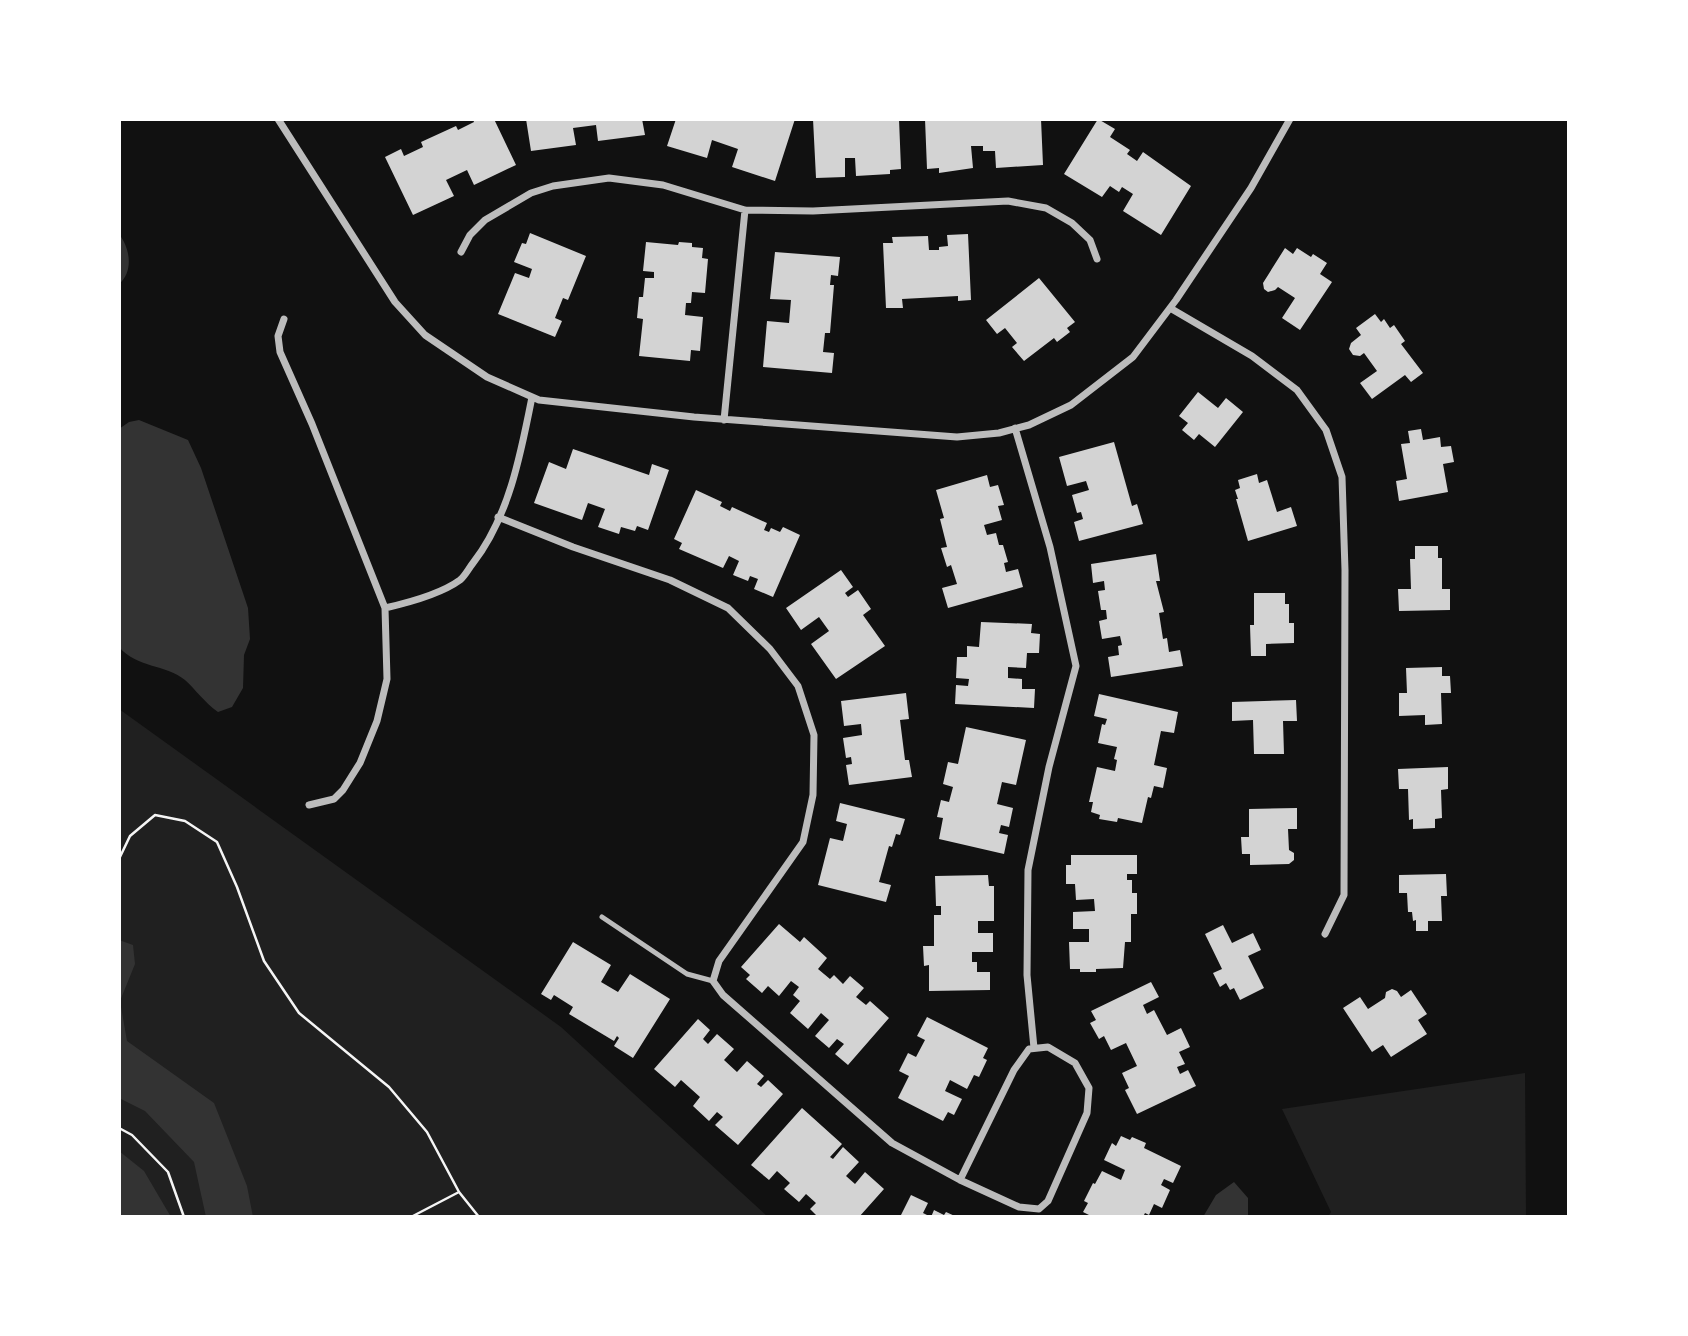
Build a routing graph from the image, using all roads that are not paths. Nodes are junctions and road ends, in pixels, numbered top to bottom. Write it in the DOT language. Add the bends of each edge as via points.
graph roads {
  1 [pos="278,119"];
  2 [pos="1290,119"];
  3 [pos="745,209"];
  4 [pos="461,252"];
  5 [pos="1097,260"];
  6 [pos="1170,308"];
  7 [pos="284,319"];
  8 [pos="533,397"];
  9 [pos="724,419"];
  10 [pos="1015,428"];
  11 [pos="498,517"];
  12 [pos="385,608"];
  13 [pos="309,805"];
  14 [pos="602,918"];
  15 [pos="1325,934"];
  16 [pos="713,981"];
  17 [pos="1034,1048"];
  18 [pos="960,1180"];
  1 -- 8 [label="street" via="400,308 425,335 487,377"];
  2 -- 6 [label="street" via="1251,188"];
  3 -- 4 [label="street" via="663,185 588,180 553,186 506,206 470,235"];
  3 -- 5 [label="street" via="813,211 1009,201 1046,208 1072,223 1090,240"];
  3 -- 9 [label="street"];
  6 -- 10 [label="street" via="1133,357 1071,405"];
  6 -- 15 [label="street" via="1252,356 1297,390 1326,430 1342,477 1344,895"];
  7 -- 12 [label="street" via="278,336 280,352"];
  8 -- 9 [label="street"];
  8 -- 11 [label="street" via="521,455"];
  9 -- 10 [label="street" via="957,437"];
  10 -- 17 [label="street" via="1050,547 1076,666 1028,870 1027,975"];
  11 -- 12 [label="street" via="481,554 460,580 414,602"];
  11 -- 16 [label="street" via="670,580 728,608 770,649 798,686 814,735 813,795 803,842 719,961"];
  12 -- 13 [label="street" via="387,679 377,721 360,764 343,790 334,799"];
  14 -- 16 [label="lane" via="687,974"];
  16 -- 18 [label="street" via="723,995 892,1143"];
  17 -- 18 [label="street" via="1014,1070"];
  17 -- 18 [label="street" via="1048,1047 1075,1063 1089,1088 1087,1113 1048,1202 1039,1209 1019,1207"];
}
